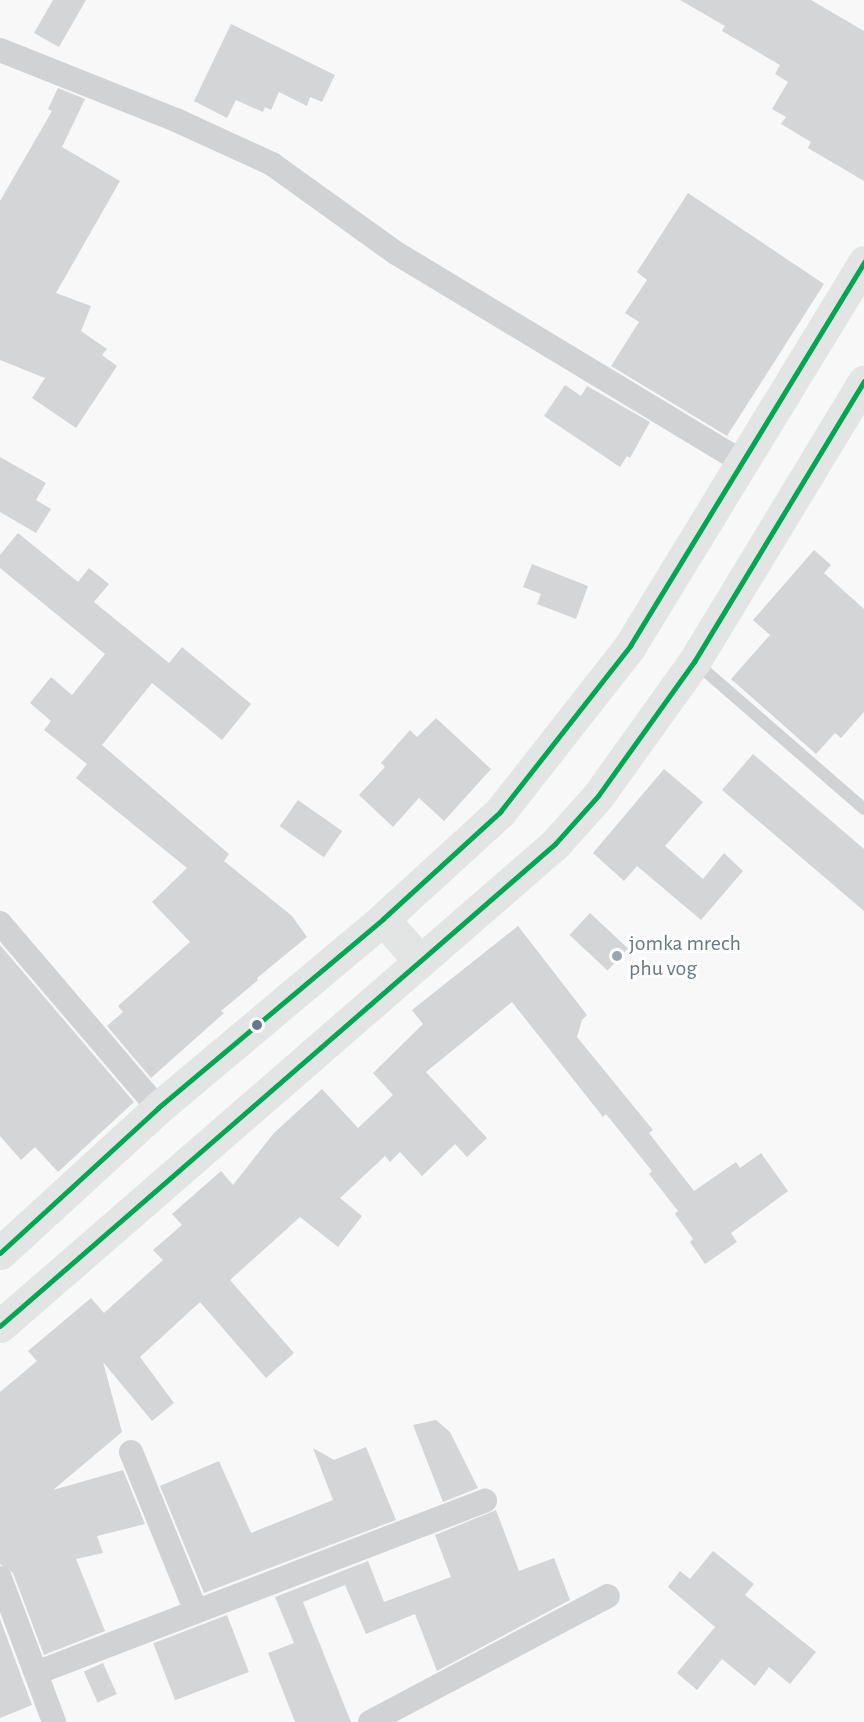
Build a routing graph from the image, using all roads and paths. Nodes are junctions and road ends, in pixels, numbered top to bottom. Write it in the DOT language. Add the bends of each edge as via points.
graph roads {
  1 [pos="0,51"];
  2 [pos="864,262"];
  3 [pos="864,381"];
  4 [pos="743,462"];
  5 [pos="694,662"];
  6 [pos="864,809"];
  7 [pos="383,919"];
  8 [pos="0,923"];
  9 [pos="420,961"];
  10 [pos="158,1108"];
  11 [pos="0,1253"];
  12 [pos="0,1326"];
  13 [pos="131,1452"];
  14 [pos="485,1501"];
  15 [pos="0,1578"];
  16 [pos="608,1596"];
  17 [pos="195,1609"];
  18 [pos="36,1673"];
  19 [pos="54,1722"];
  20 [pos="370,1722"];
  1 -- 4 [label="street" via="176,120 272,164 396,253"];
  2 -- 4 [label="main road"];
  3 -- 5 [label="main road"];
  4 -- 7 [label="main road" via="630,646 545,759 500,812"];
  5 -- 6 [label="lane"];
  5 -- 9 [label="main road" via="598,796 555,844"];
  7 -- 9 [label="main road"];
  7 -- 10 [label="main road"];
  8 -- 10 [label="street"];
  9 -- 12 [label="main road"];
  10 -- 11 [label="main road"];
  13 -- 17 [label="street"];
  14 -- 17 [label="street"];
  15 -- 18 [label="street"];
  16 -- 20 [label="street"];
  17 -- 18 [label="street"];
  18 -- 19 [label="street"];
}
